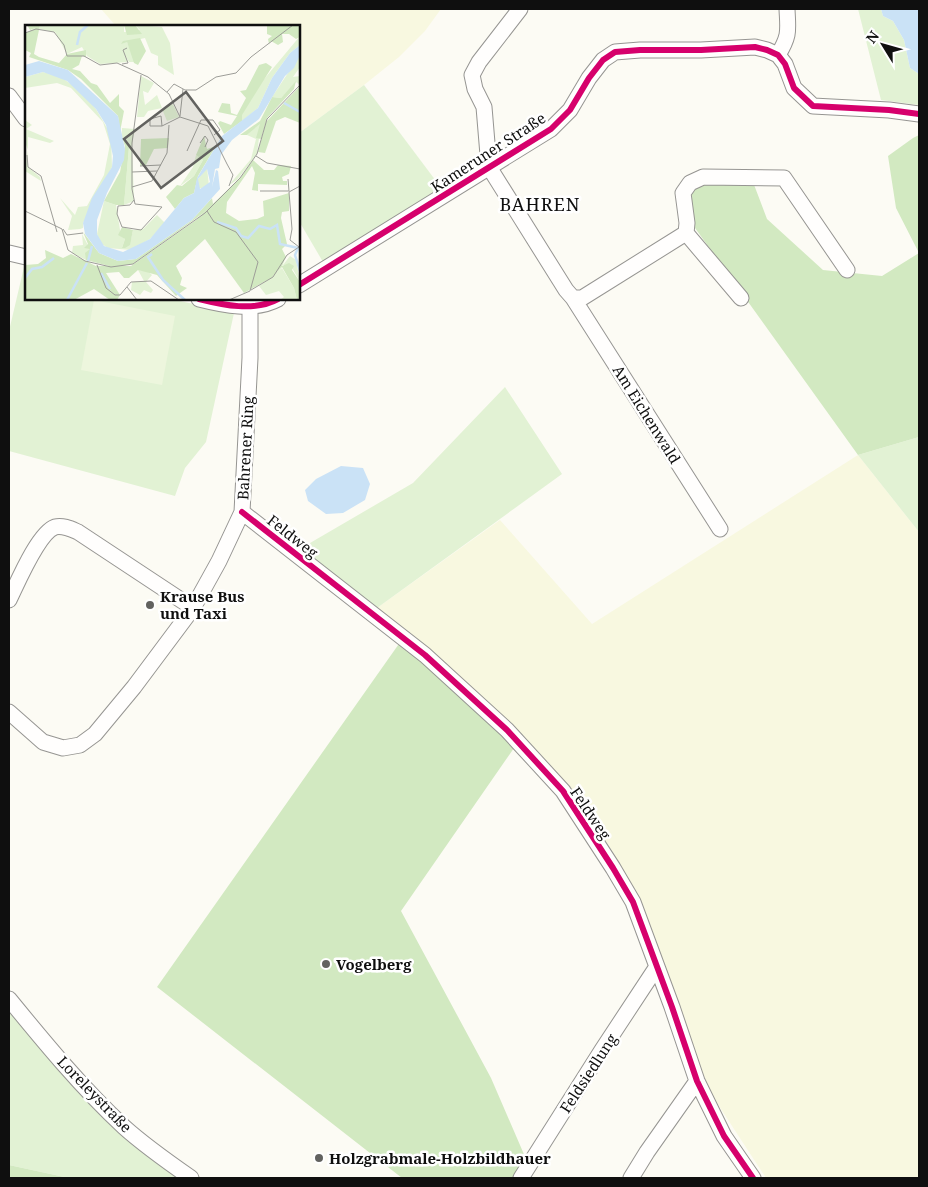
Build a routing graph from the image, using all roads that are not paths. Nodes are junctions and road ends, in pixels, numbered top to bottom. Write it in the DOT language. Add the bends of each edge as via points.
graph roads {
  1 [pos="520,9"];
  2 [pos="787,9"];
  3 [pos="778,55"];
  4 [pos="9,96"];
  5 [pos="919,114"];
  6 [pos="25,118"];
  7 [pos="489,167"];
  8 [pos="686,233"];
  9 [pos="9,253"];
  10 [pos="25,258"];
  11 [pos="847,270"];
  12 [pos="300,285"];
  13 [pos="573,298"];
  14 [pos="741,298"];
  15 [pos="204,300"];
  16 [pos="275,300"];
  17 [pos="247,302"];
  18 [pos="242,512"];
  19 [pos="720,529"];
  20 [pos="9,600"];
  21 [pos="193,608"];
  22 [pos="9,712"];
  23 [pos="656,968"];
  24 [pos="9,1000"];
  25 [pos="697,1081"];
  26 [pos="191,1178"];
  27 [pos="521,1178"];
  28 [pos="631,1178"];
  29 [pos="753,1178"];
  1 -- 7 [label="street" via="472,75 484,107"];
  2 -- 3 [label="street" via="788,34"];
  3 -- 5 [label="street" via="794,88 813,106"];
  3 -- 7 [label="street, Kameruner Straße" via="755,47 615,52 603,60 570,110 551,129"];
  4 -- 6 [label="street"];
  7 -- 12 [label="street, Kameruner Straße"];
  7 -- 13 [label="street, Am Eichenwald"];
  8 -- 11 [label="street" via="683,193 690,183 703,177 784,178"];
  8 -- 13 [label="street" via="582,298"];
  8 -- 14 [label="street"];
  9 -- 10 [label="street"];
  13 -- 19 [label="street, Am Eichenwald"];
  15 -- 17 [label="street" via="227,305"];
  16 -- 17 [label="street" via="262,304"];
  17 -- 18 [label="street, Bahrener Ring" via="250,358"];
  18 -- 21 [label="street, Bahrener Ring"];
  18 -- 23 [label="street, Feldweg" via="425,655 529,753 562,791 613,868 633,902"];
  20 -- 21 [label="street" via="46,533 56,527 68,527"];
  21 -- 22 [label="street, Bahrener Ring" via="134,687 95,734 80,745 63,748 43,742"];
  23 -- 25 [label="street, Feldweg"];
  23 -- 27 [label="street, Feldsiedlung"];
  24 -- 26 [label="street, Loreleystraße" via="125,1127"];
  25 -- 28 [label="street"];
  25 -- 29 [label="street, Feldweg" via="724,1136"];
}
